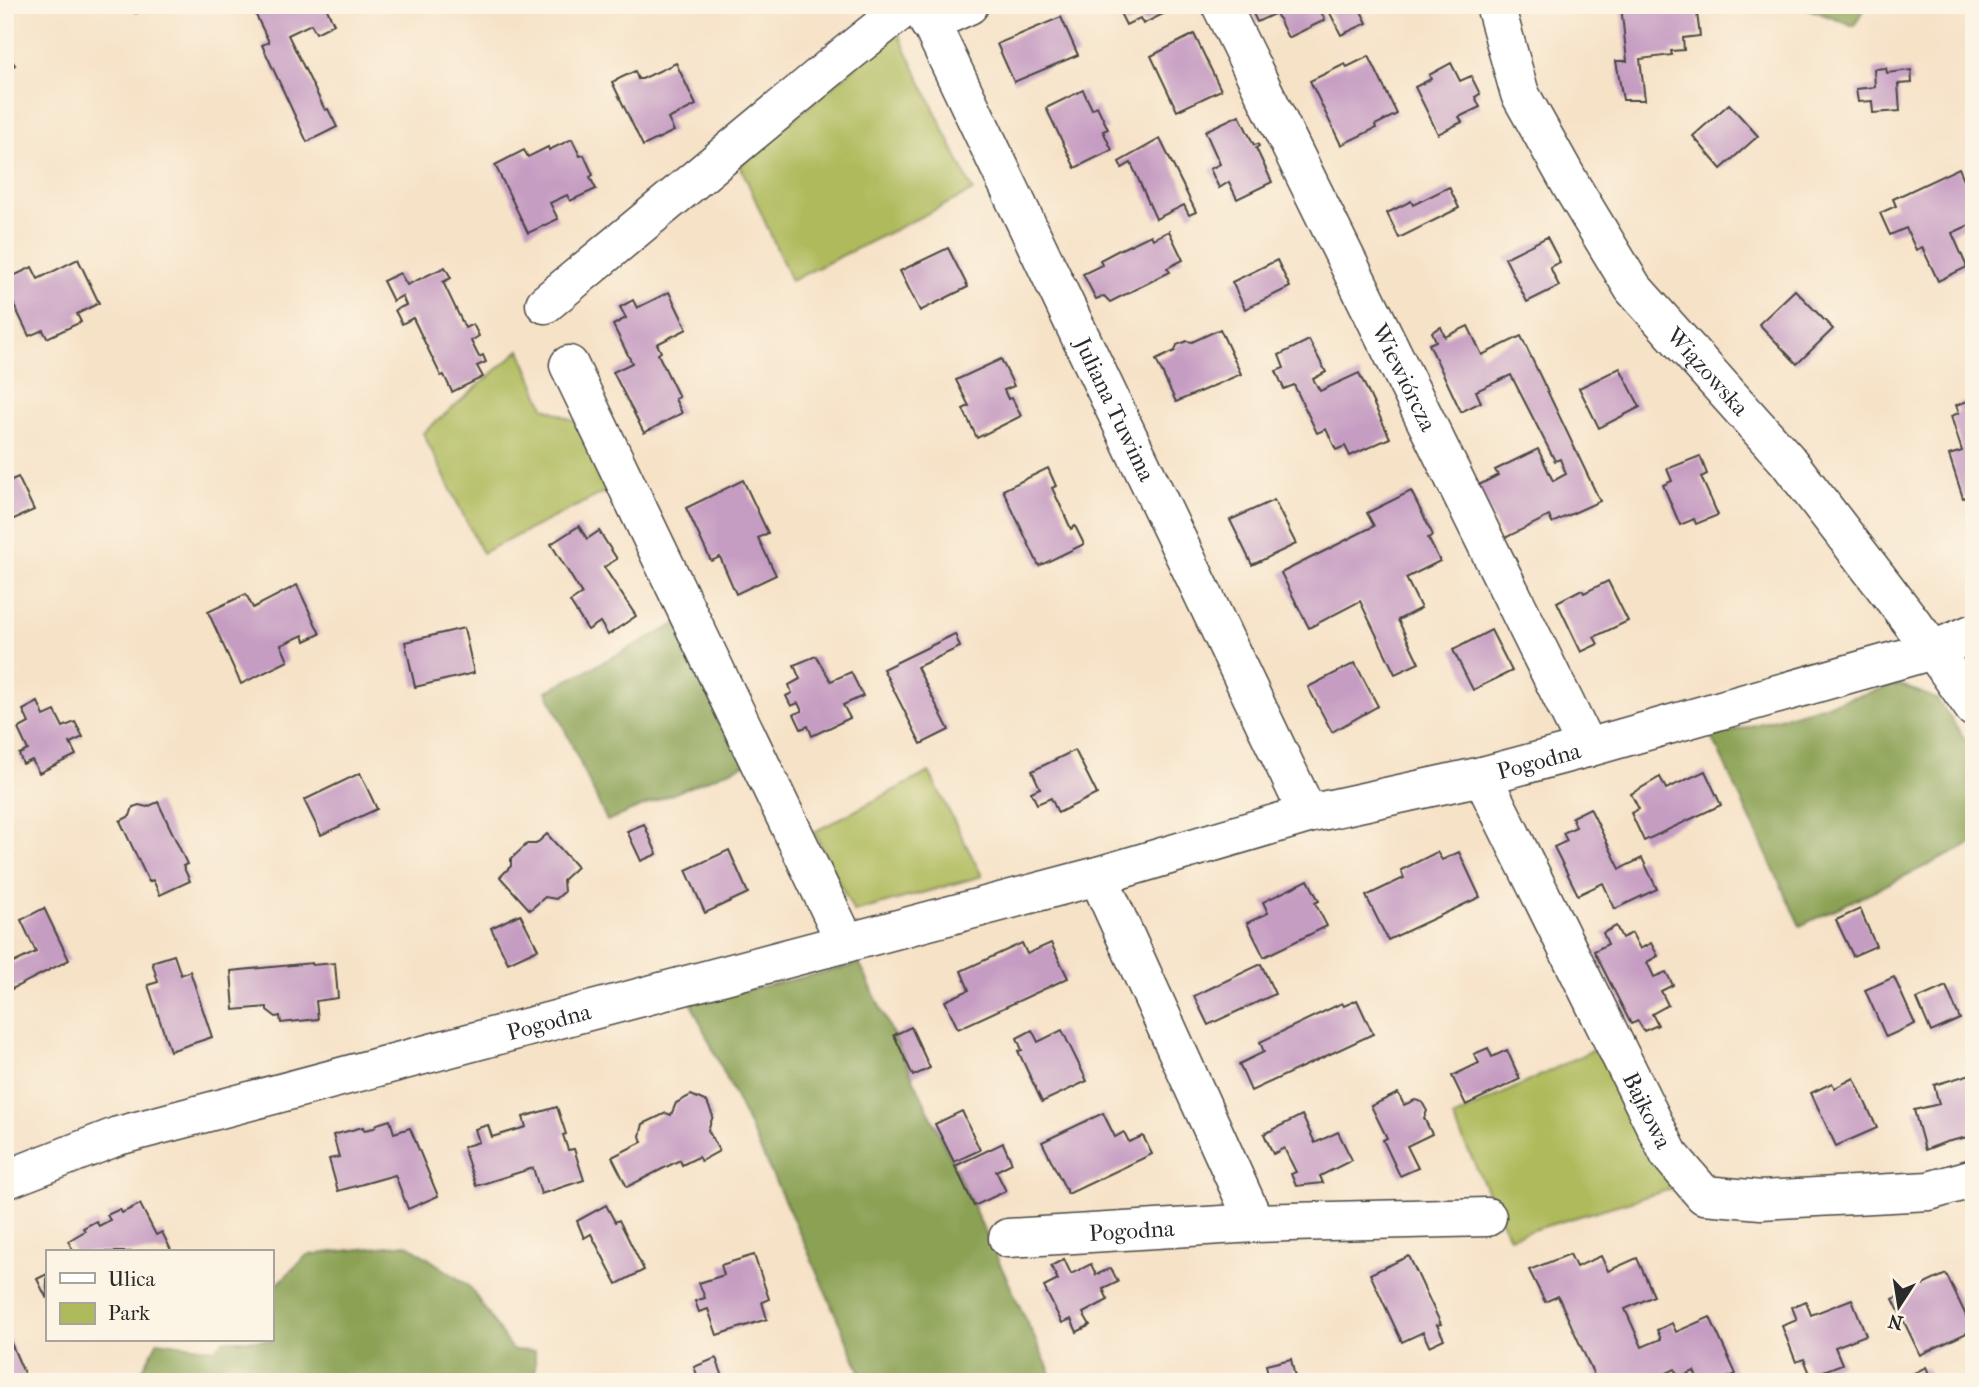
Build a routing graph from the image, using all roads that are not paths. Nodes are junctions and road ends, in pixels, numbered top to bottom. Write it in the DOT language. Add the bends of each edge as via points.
graph roads {
  1 [pos="969,5"];
  2 [pos="1221,5"];
  3 [pos="1495,5"];
  4 [pos="920,11"];
  5 [pos="545,304"];
  6 [pos="569,365"];
  7 [pos="1974,633"];
  8 [pos="1933,650"];
  9 [pos="1974,708"];
  10 [pos="1587,748"];
  11 [pos="1482,776"];
  12 [pos="1308,814"];
  13 [pos="1098,876"];
  14 [pos="846,943"];
  15 [pos="1974,1178"];
  16 [pos="5,1180"];
  17 [pos="1487,1217"];
  18 [pos="1255,1223"];
  19 [pos="1008,1238"];
  1 -- 4 [label="street"];
  2 -- 10 [label="street, Wiewiórcza"];
  3 -- 8 [label="street, Wiązowska" via="1520,94 1633,288 1787,460"];
  4 -- 5 [label="street" via="843,57"];
  4 -- 12 [label="street, Juliana Tuwima"];
  6 -- 14 [label="street"];
  7 -- 8 [label="street, Pogodna"];
  8 -- 9 [label="street, Wiązowska"];
  8 -- 10 [label="street, Pogodna"];
  10 -- 11 [label="street, Pogodna"];
  11 -- 12 [label="street, Pogodna"];
  11 -- 15 [label="street, Bajkowa" via="1669,1154 1704,1195 1761,1200 1929,1191"];
  12 -- 13 [label="street, Pogodna"];
  13 -- 14 [label="street, Pogodna"];
  13 -- 18 [label="street"];
  14 -- 16 [label="street, Pogodna" via="118,1136"];
  17 -- 18 [label="street, Pogodna"];
  18 -- 19 [label="street, Pogodna"];
}
